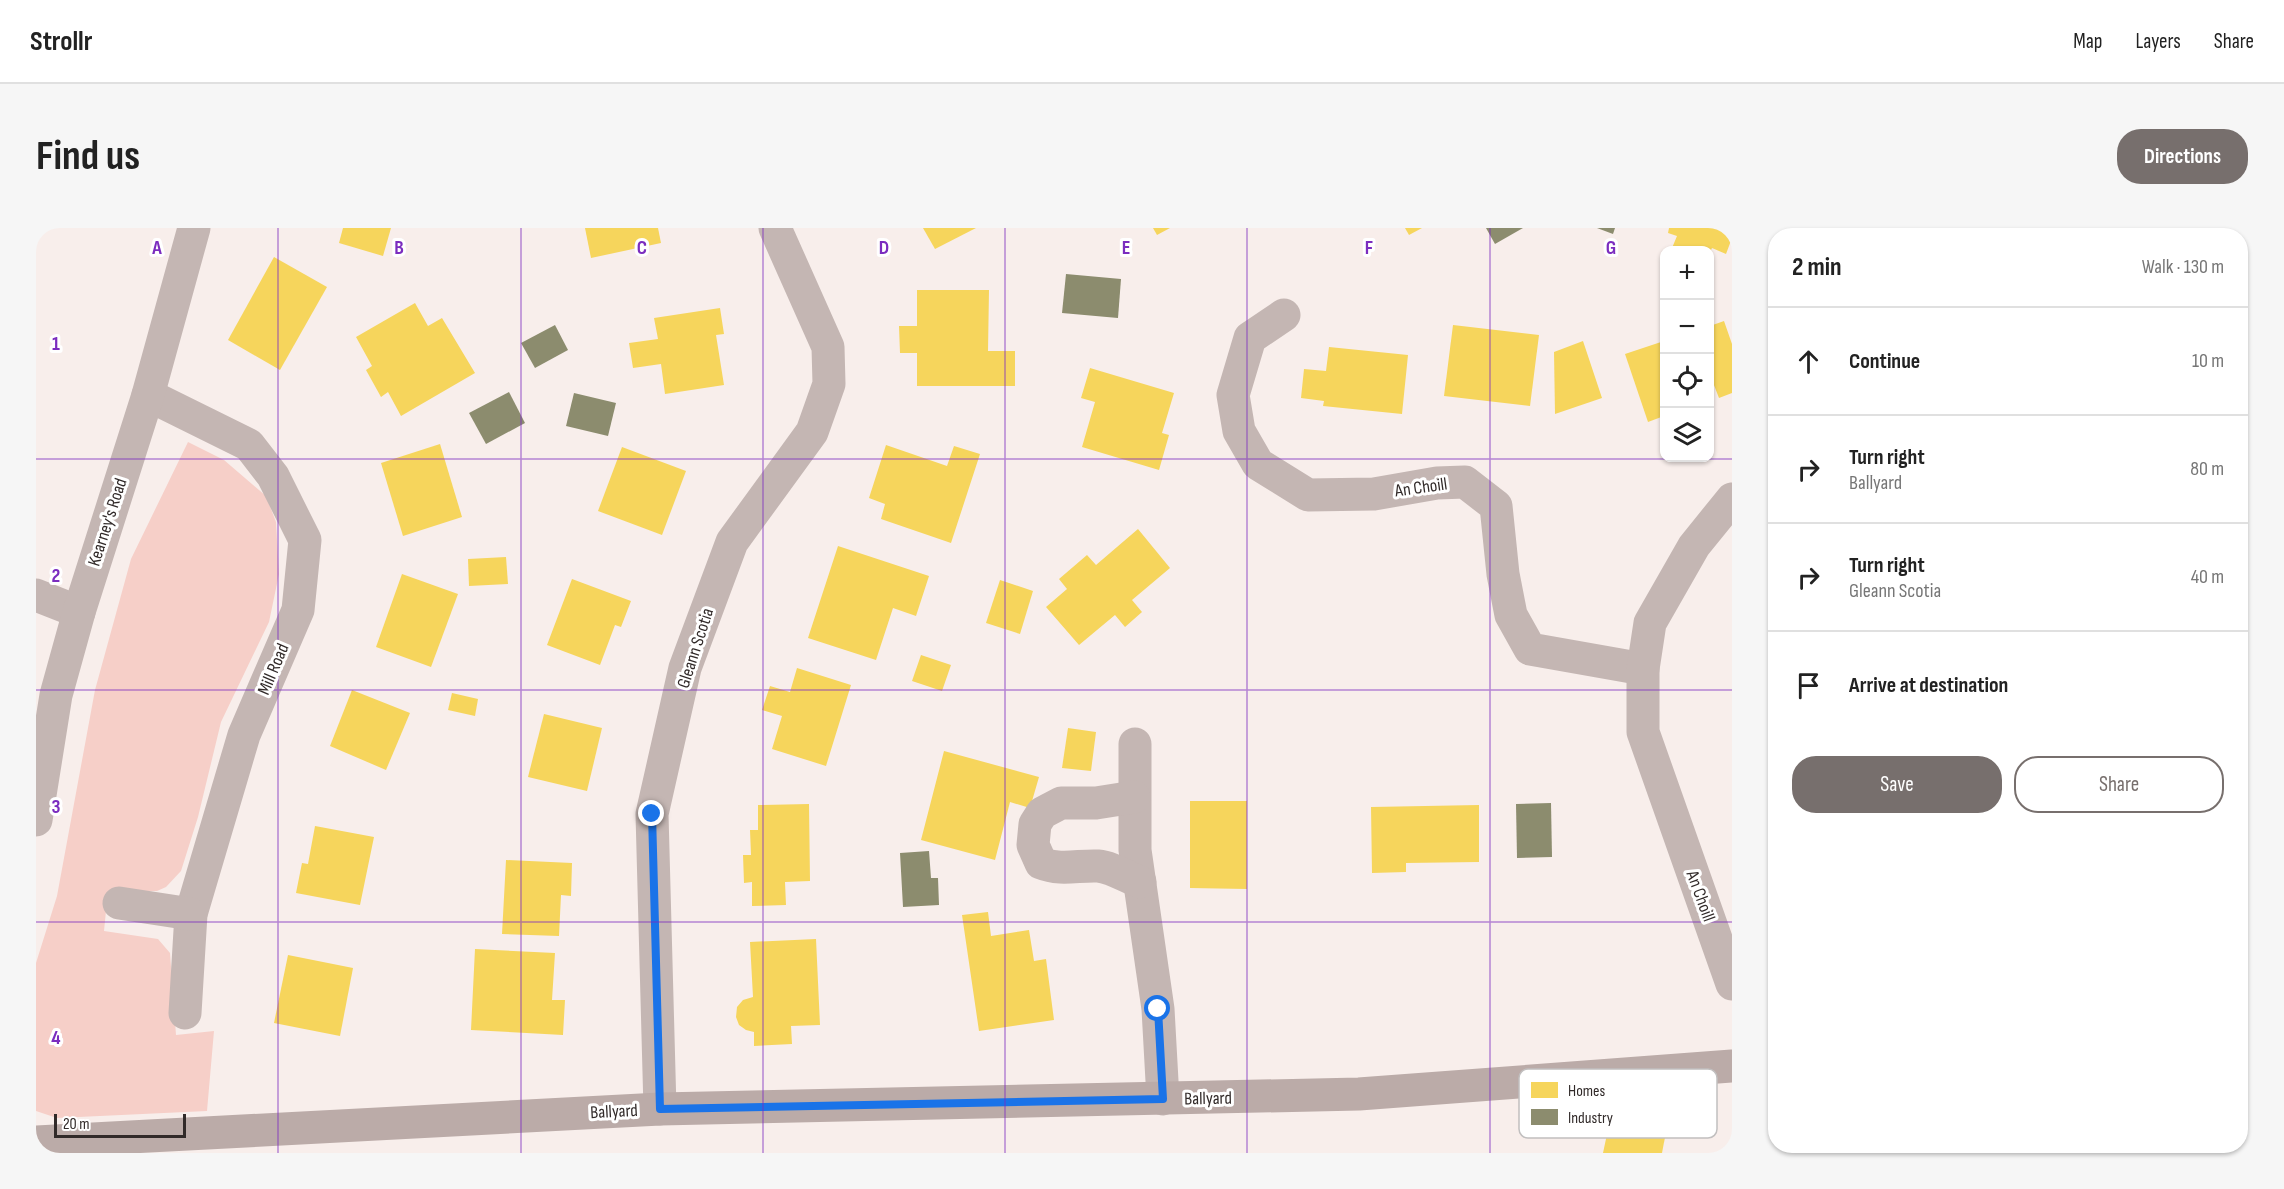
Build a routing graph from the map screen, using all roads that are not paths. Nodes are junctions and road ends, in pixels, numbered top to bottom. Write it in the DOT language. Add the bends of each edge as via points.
graph roads {
  1 [pos="194,228"];
  2 [pos="774,228"];
  3 [pos="1284,315"];
  4 [pos="148,395"];
  5 [pos="1732,499"];
  6 [pos="36,595"];
  7 [pos="79,612"];
  8 [pos="1643,669"];
  9 [pos="1135,744"];
  10 [pos="1134,797"];
  11 [pos="36,820"];
  12 [pos="1140,882"];
  13 [pos="119,903"];
  14 [pos="191,914"];
  15 [pos="1732,984"];
  16 [pos="185,1013"];
  17 [pos="1732,1066"];
  18 [pos="1692,1069"];
  19 [pos="1519,1082"];
  20 [pos="1163,1099"];
  21 [pos="660,1109"];
  22 [pos="36,1142"];
  1 -- 4 [label="street, Kearney's Road"];
  2 -- 21 [label="street, Gleann Scotia" via="828,347 830,384 812,432 732,542 685,668 652,814"];
  3 -- 8 [label="street, An Choill" via="1250,338 1233,395 1239,431 1258,464 1308,495 1374,494 1465,482 1496,506 1511,615 1530,649"];
  4 -- 7 [label="street, Kearney's Road"];
  4 -- 14 [label="street, Mill Road" via="249,445 273,476 305,540 298,610 244,735"];
  5 -- 8 [label="street, An Choill" via="1694,546 1650,622"];
  6 -- 7 [label="street"];
  7 -- 11 [label="street, Kearney's Road" via="56,695"];
  8 -- 15 [label="street, An Choill" via="1643,732"];
  9 -- 10 [label="street"];
  10 -- 12 [label="street"];
  10 -- 12 [label="street" via="1061,804 1042,813 1035,824 1033,845 1041,863 1050,867 1100,866"];
  12 -- 20 [label="street" via="1158,1009"];
  13 -- 14 [label="street"];
  14 -- 16 [label="street, Mill Road"];
  17 -- 18 [label="street, Ballyard"];
  19 -- 20 [label="street, Ballyard" via="1359,1094"];
  20 -- 21 [label="street, Ballyard"];
  21 -- 22 [label="street, Ballyard"];
}
